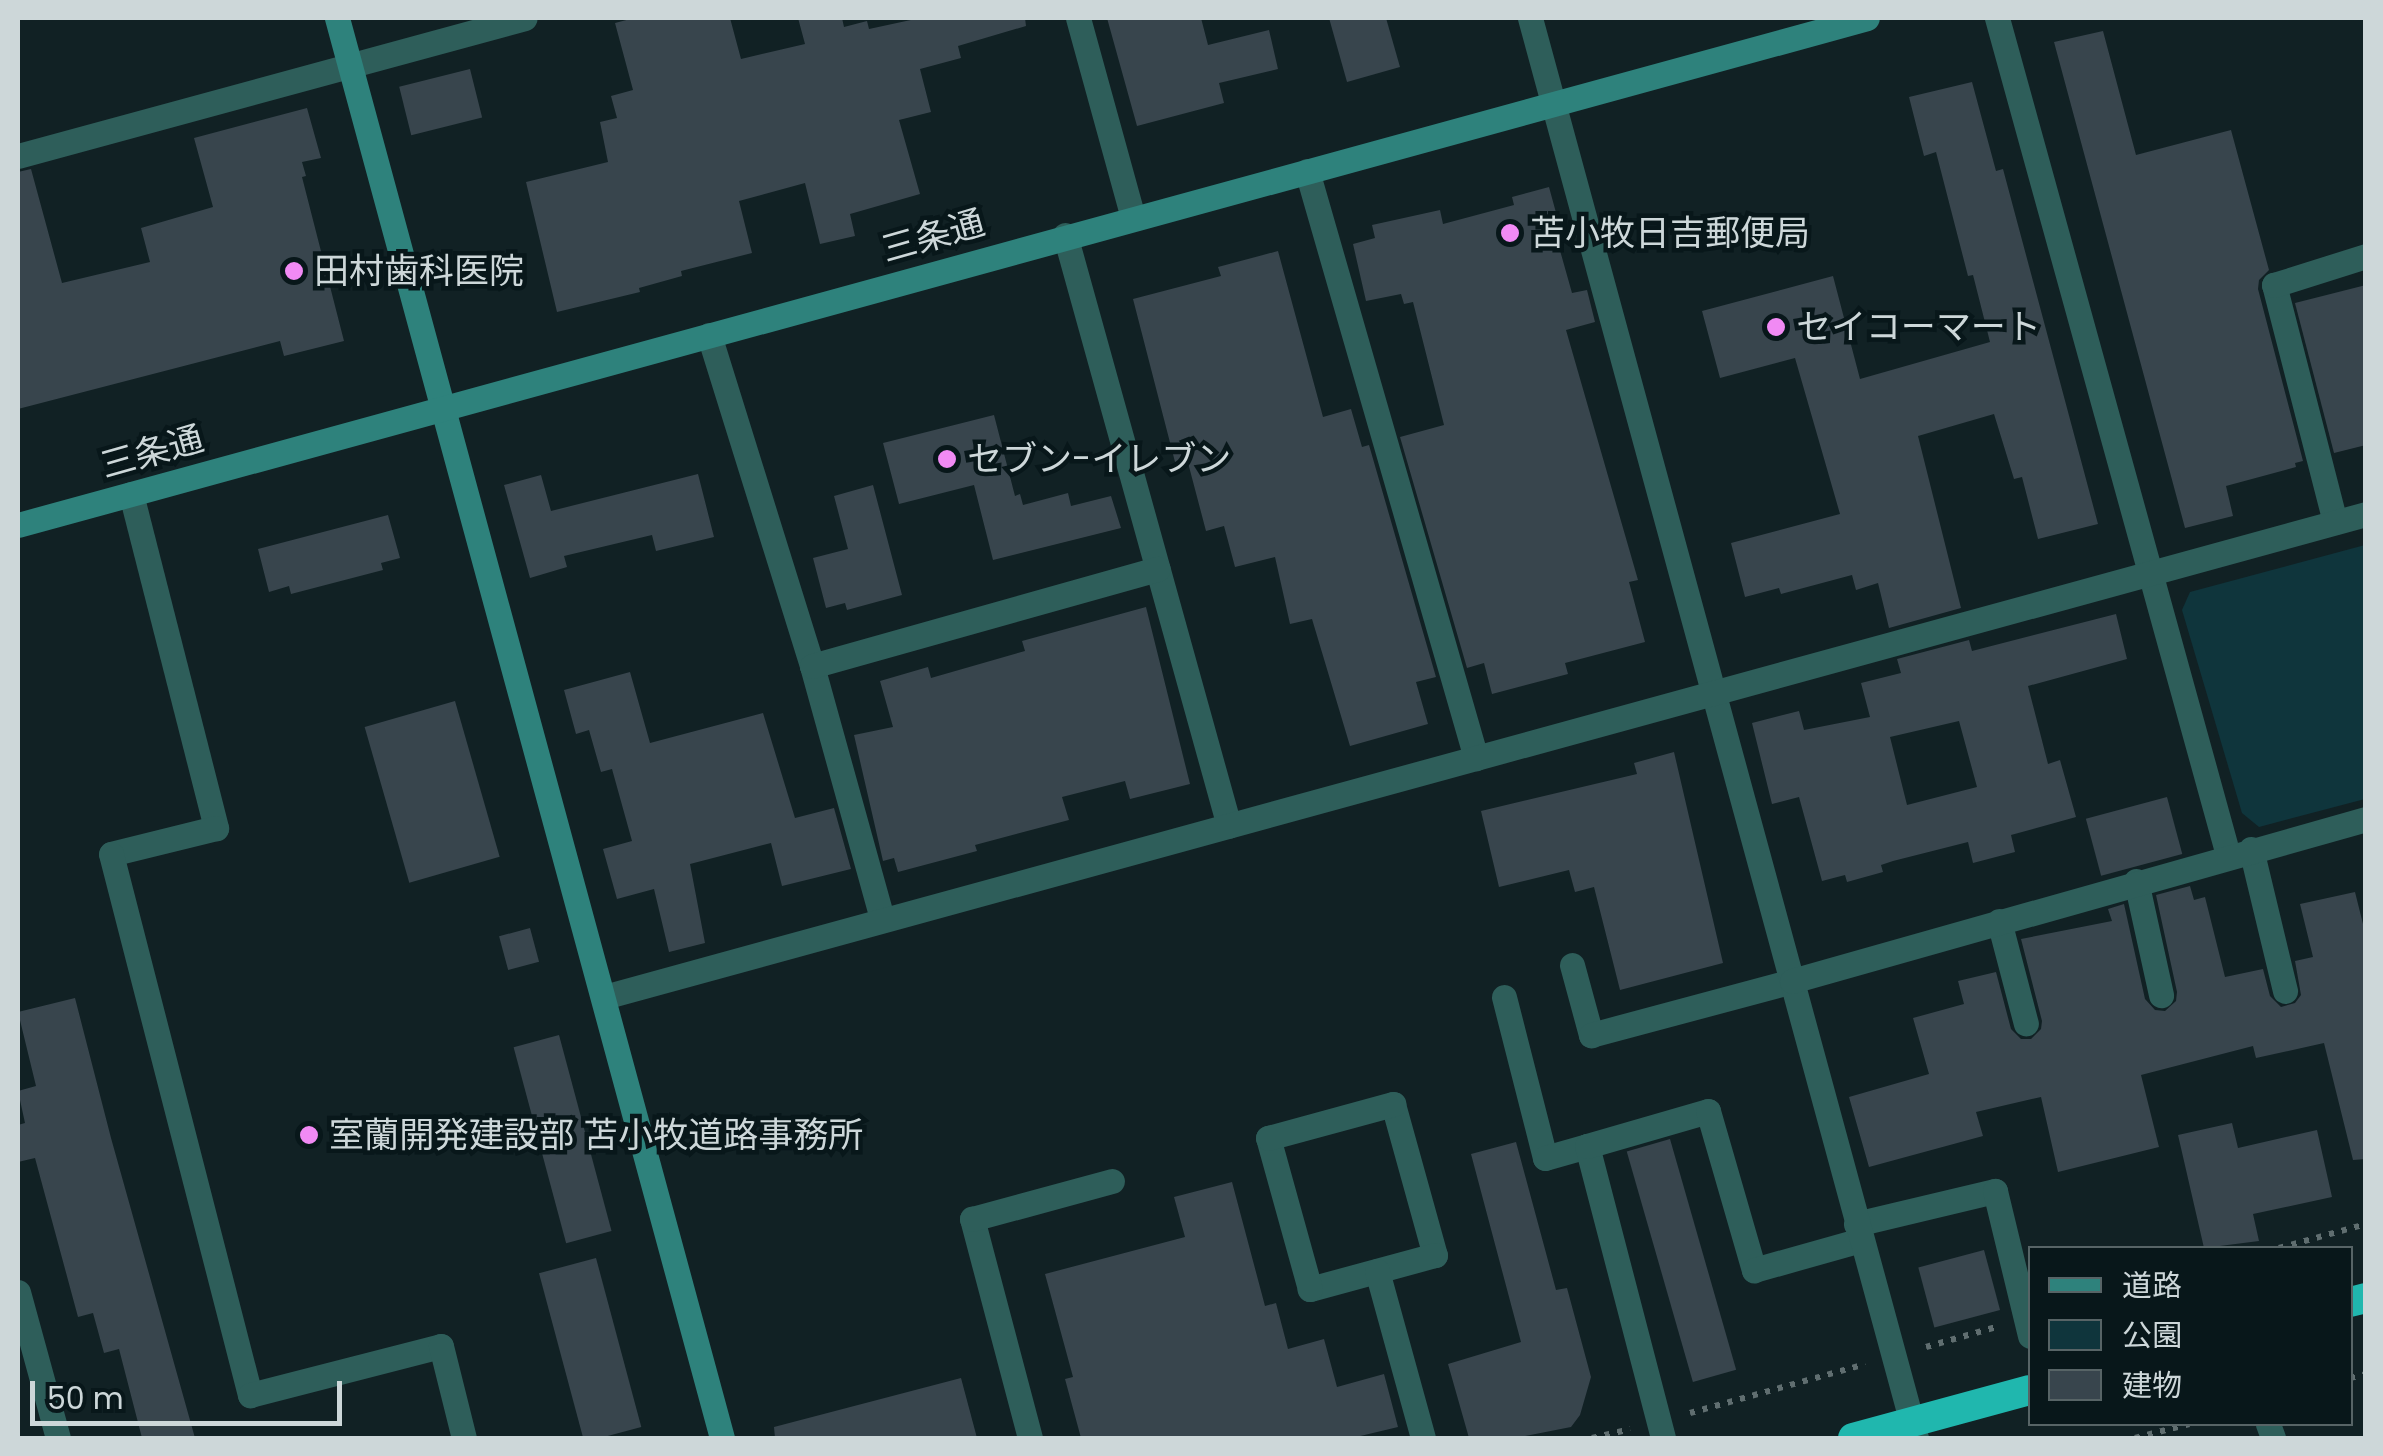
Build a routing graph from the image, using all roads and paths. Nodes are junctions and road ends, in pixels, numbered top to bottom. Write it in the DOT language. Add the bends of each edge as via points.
graph roads {
  1 [pos="337,18"];
  2 [pos="525,18"];
  3 [pos="1078,18"];
  4 [pos="1530,18"];
  5 [pos="1867,18"];
  6 [pos="1997,18"];
  7 [pos="350,65"];
  8 [pos="1553,104"];
  9 [pos="18,156"];
  10 [pos="1306,171"];
  11 [pos="1133,218"];
  12 [pos="1066,235"];
  13 [pos="2366,256"];
  14 [pos="710,335"];
  15 [pos="445,406"];
  16 [pos="131,494"];
  17 [pos="2366,514"];
  18 [pos="2334,522"];
  19 [pos="18,525"];
  20 [pos="1158,569"];
  21 [pos="2149,573"];
  22 [pos="812,666"];
  23 [pos="1711,693"];
  24 [pos="1476,758"];
  25 [pos="2366,819"];
  26 [pos="1228,826"];
  27 [pos="2240,852"];
  28 [pos="2136,881"];
  29 [pos="882,919"];
  30 [pos="1998,921"];
  31 [pos="1572,965"];
  32 [pos="1792,981"];
  33 [pos="2285,991"];
  34 [pos="2161,994"];
  35 [pos="604,997"];
  36 [pos="1504,997"];
  37 [pos="2026,1024"];
  38 [pos="1587,1146"];
  39 [pos="1112,1181"];
  40 [pos="2366,1224"];
  41 [pos="1859,1232"];
  42 [pos="2286,1246"];
  43 [pos="1377,1271"];
  44 [pos="18,1292"];
  45 [pos="2028,1328"];
  46 [pos="1893,1356"];
  47 [pos="2028,1391"];
  48 [pos="2181,1426"];
  49 [pos="1660,1430"];
  50 [pos="1914,1430"];
  51 [pos="58,1438"];
  52 [pos="464,1438"];
  53 [pos="722,1438"];
  54 [pos="1030,1438"];
  55 [pos="1423,1438"];
  56 [pos="1592,1438"];
  57 [pos="1853,1438"];
  58 [pos="2135,1438"];
  1 -- 7 [label="street"];
  2 -- 7 [label="street"];
  3 -- 11 [label="street"];
  4 -- 8 [label="street"];
  5 -- 8 [label="street, 三条通"];
  6 -- 21 [label="street"];
  7 -- 9 [label="street"];
  7 -- 15 [label="street"];
  8 -- 10 [label="street, 三条通"];
  8 -- 23 [label="street"];
  10 -- 11 [label="street, 三条通"];
  10 -- 24 [label="street"];
  11 -- 12 [label="street, 三条通"];
  12 -- 14 [label="street, 三条通"];
  12 -- 20 [label="street"];
  13 -- 18 [label="street" via="2274,285"];
  14 -- 15 [label="street, 三条通"];
  14 -- 22 [label="street"];
  15 -- 16 [label="street, 三条通"];
  15 -- 35 [label="street"];
  16 -- 19 [label="street, 三条通"];
  16 -- 52 [label="street" via="216,828 111,854 250,1395 440,1346"];
  17 -- 18 [label="street"];
  18 -- 21 [label="street"];
  20 -- 22 [label="street"];
  20 -- 26 [label="street"];
  21 -- 23 [label="street"];
  21 -- 27 [label="street"];
  22 -- 29 [label="street"];
  23 -- 24 [label="street"];
  23 -- 32 [label="street"];
  24 -- 26 [label="street"];
  25 -- 27 [label="street"];
  26 -- 29 [label="street"];
  27 -- 28 [label="street"];
  27 -- 33 [label="street"];
  28 -- 30 [label="street"];
  28 -- 34 [label="street"];
  29 -- 35 [label="street"];
  30 -- 32 [label="street"];
  30 -- 37 [label="street"];
  31 -- 32 [label="street" via="1591,1035"];
  32 -- 41 [label="street"];
  35 -- 53 [label="street"];
  36 -- 38 [label="street" via="1544,1158"];
  38 -- 41 [label="street" via="1708,1110 1754,1270"];
  38 -- 49 [label="street"];
  39 -- 54 [label="street" via="972,1219"];
  40 -- 42 [label="path"];
  41 -- 45 [label="street" via="1996,1191"];
  41 -- 46 [label="street"];
  43 -- 43 [label="street" via="1310,1289 1268,1138 1393,1104 1435,1255"];
  43 -- 55 [label="street"];
  44 -- 51 [label="street"];
  45 -- 46 [label="path"];
  46 -- 49 [label="path"];
  46 -- 50 [label="street"];
  47 -- 50 [label="highway"];
  48 -- 58 [label="path"];
  49 -- 56 [label="path"];
  50 -- 57 [label="highway"];
}
